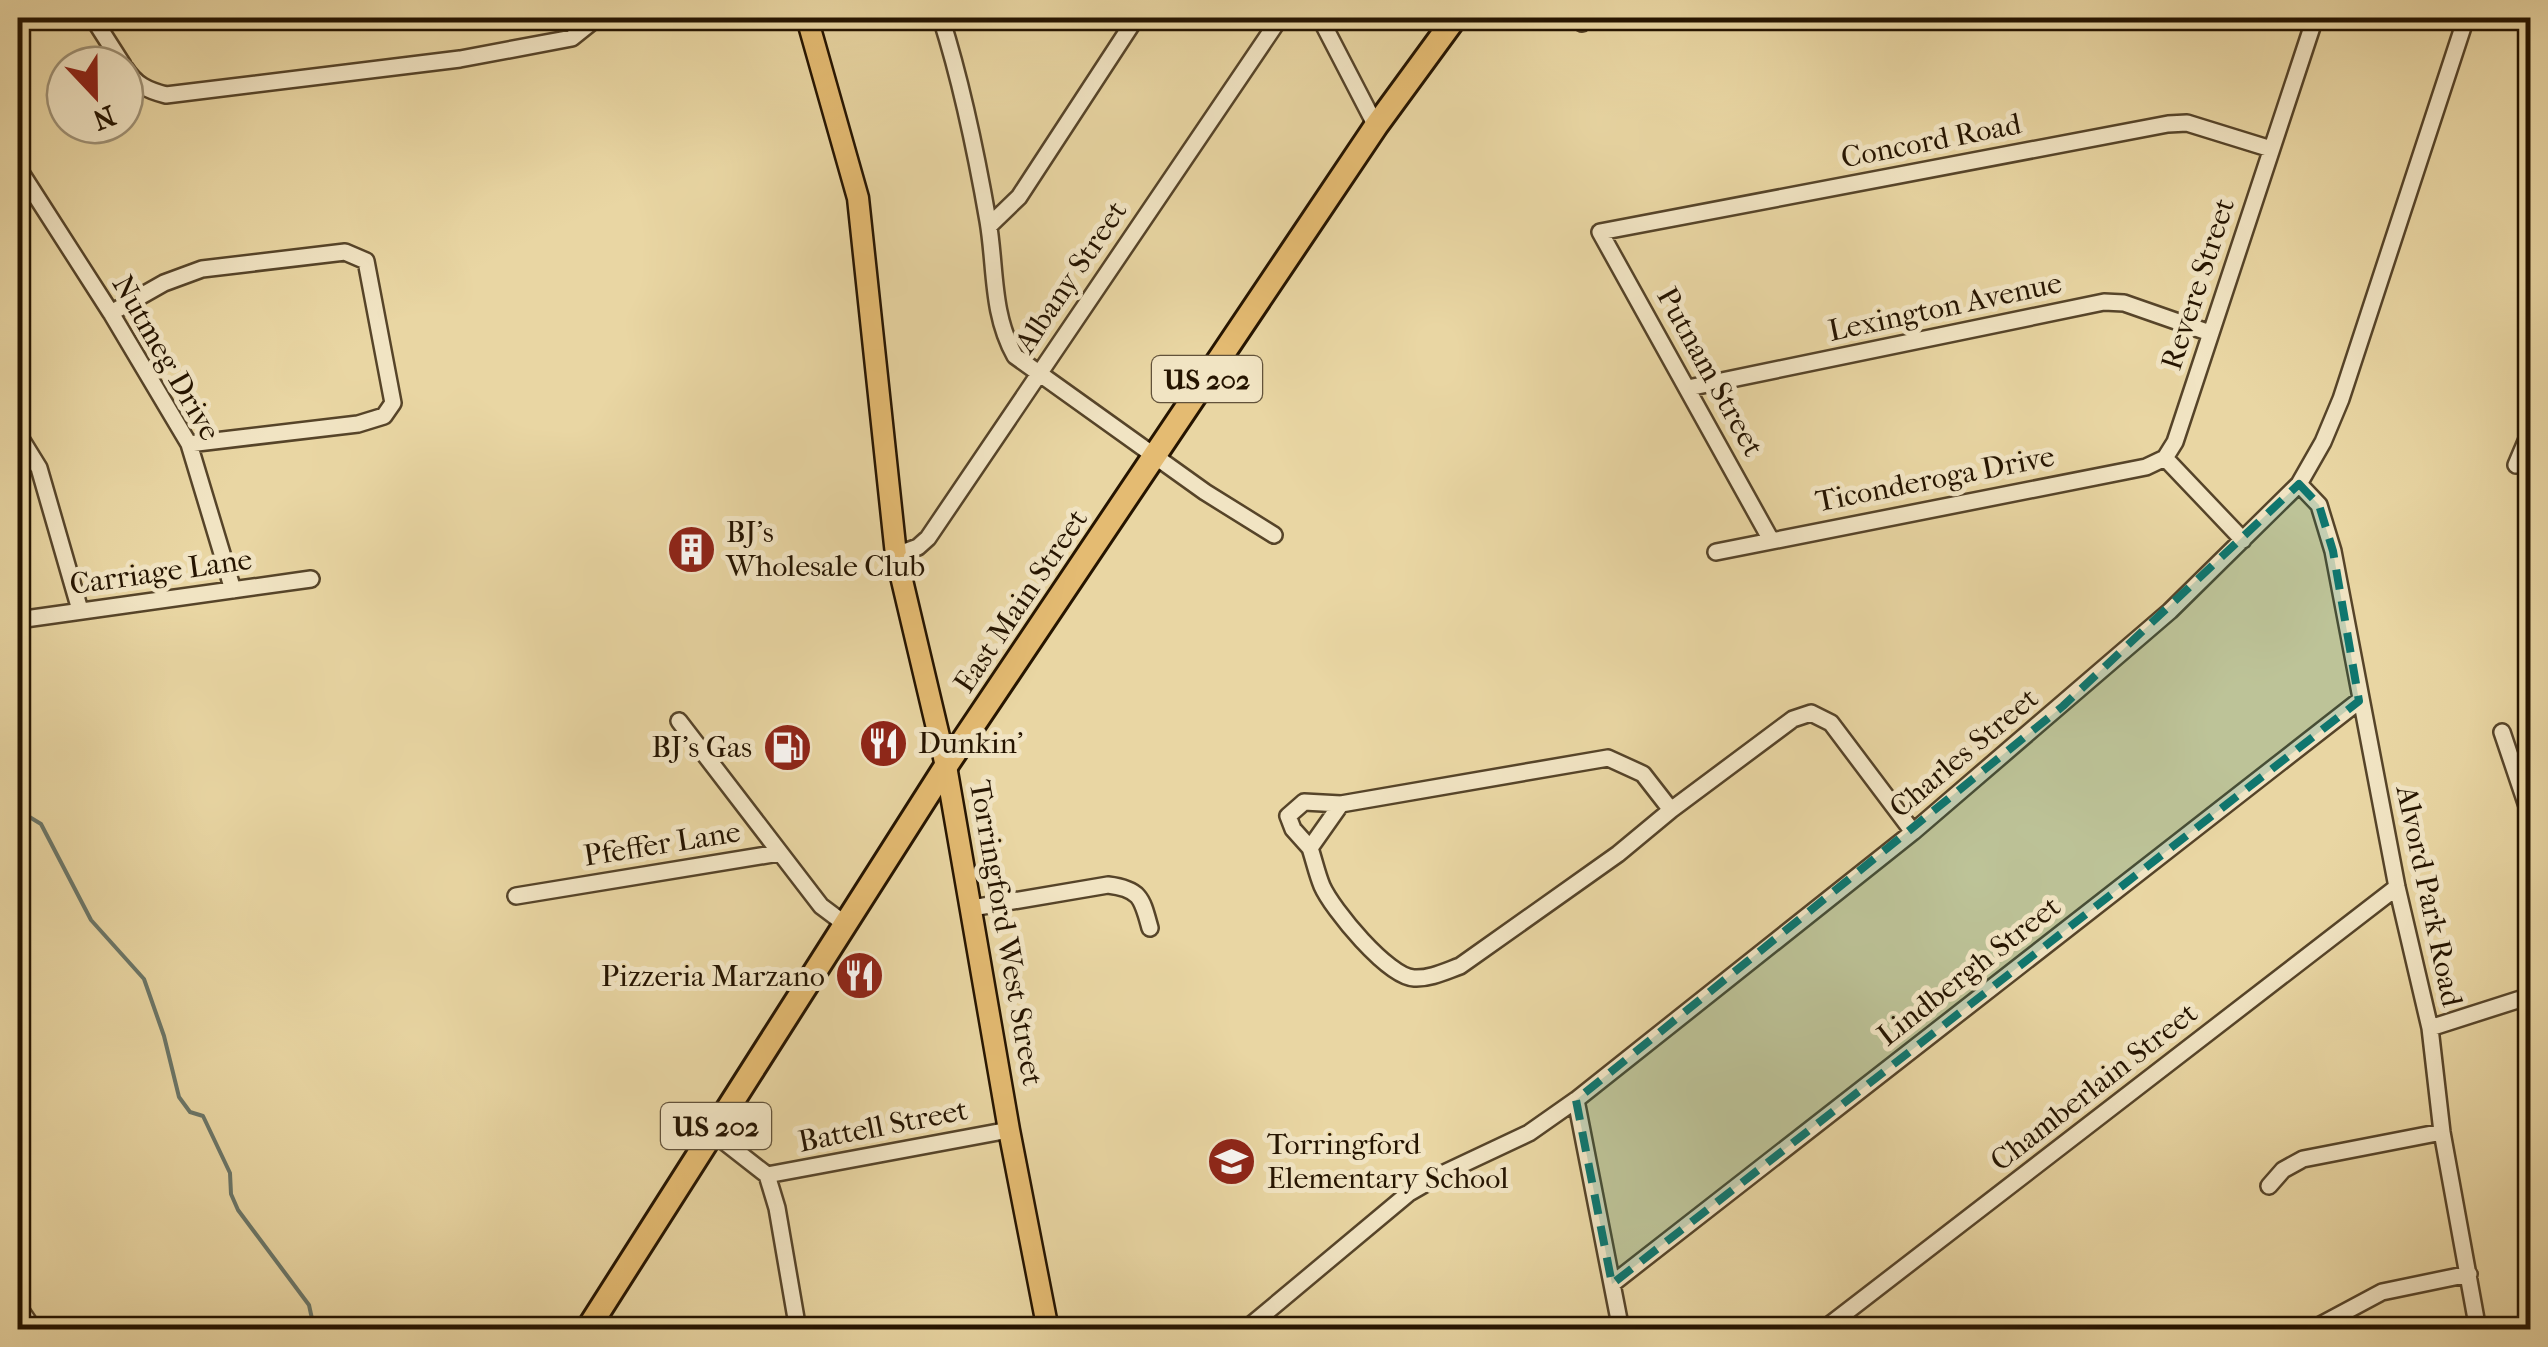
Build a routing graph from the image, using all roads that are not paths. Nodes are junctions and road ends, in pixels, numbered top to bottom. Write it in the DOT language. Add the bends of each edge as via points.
graph roads {
  1 [pos="93,18"];
  2 [pos="598,18"];
  3 [pos="807,18"];
  4 [pos="941,18"];
  5 [pos="1136,18"];
  6 [pos="1280,18"];
  7 [pos="1320,18"];
  8 [pos="1455,18"];
  9 [pos="2316,18"];
  10 [pos="2466,18"];
  11 [pos="110,45"];
  12 [pos="145,88"];
  13 [pos="1376,126"];
  14 [pos="2271,149"];
  15 [pos="18,168"];
  16 [pos="989,226"];
  17 [pos="1600,232"];
  18 [pos="111,313"];
  19 [pos="2210,332"];
  20 [pos="1040,372"];
  21 [pos="1688,388"];
  22 [pos="2530,432"];
  23 [pos="18,434"];
  24 [pos="189,444"];
  25 [pos="1156,457"];
  26 [pos="2164,458"];
  27 [pos="2516,465"];
  28 [pos="2299,484"];
  29 [pos="1274,535"];
  30 [pos="1771,540"];
  31 [pos="2243,540"];
  32 [pos="1716,552"];
  33 [pos="896,555"];
  34 [pos="312,580"];
  35 [pos="233,590"];
  36 [pos="80,610"];
  37 [pos="18,620"];
  38 [pos="2360,701"];
  39 [pos="679,720"];
  40 [pos="2502,732"];
  41 [pos="946,766"];
  42 [pos="1341,804"];
  43 [pos="1671,810"];
  44 [pos="2530,815"];
  45 [pos="1913,832"];
  46 [pos="1310,848"];
  47 [pos="778,854"];
  48 [pos="2397,887"];
  49 [pos="516,896"];
  50 [pos="972,908"];
  51 [pos="845,924"];
  52 [pos="1150,928"];
  53 [pos="2530,996"];
  54 [pos="2430,1028"];
  55 [pos="1576,1100"];
  56 [pos="1010,1130"];
  57 [pos="712,1132"];
  58 [pos="2442,1132"];
  59 [pos="767,1176"];
  60 [pos="2269,1186"];
  61 [pos="2468,1274"];
  62 [pos="1612,1284"];
  63 [pos="18,1306"];
  64 [pos="34,1330"];
  65 [pos="587,1330"];
  66 [pos="798,1330"];
  67 [pos="1048,1330"];
  68 [pos="1244,1330"];
  69 [pos="1621,1330"];
  70 [pos="1823,1330"];
  71 [pos="2310,1330"];
  72 [pos="2478,1330"];
  1 -- 11 [label="street"];
  2 -- 12 [label="street" via="572,38 460,59 166,94"];
  3 -- 33 [label="main road, Torringford West Street" via="858,198"];
  4 -- 16 [label="street"];
  5 -- 16 [label="street" via="1019,197"];
  6 -- 20 [label="street, Albany Street"];
  7 -- 13 [label="street"];
  8 -- 13 [label="highway, East Main Street / US 202"];
  9 -- 14 [label="street, Revere Street"];
  10 -- 28 [label="street, Charles Street" via="2341,399"];
  13 -- 25 [label="highway, East Main Street / US 202"];
  14 -- 17 [label="street, Concord Road" via="2187,123 2168,124"];
  14 -- 19 [label="street, Revere Street"];
  15 -- 18 [label="street, Nutmeg Drive"];
  16 -- 20 [label="street" via="1002,333 1015,356"];
  17 -- 21 [label="street, Putnam Street"];
  18 -- 24 [label="street, Nutmeg Drive"];
  18 -- 24 [label="street" via="202,269 345,252 366,261 393,403 384,416"];
  19 -- 21 [label="street, Lexington Avenue" via="2104,302"];
  19 -- 26 [label="street, Revere Street"];
  20 -- 25 [label="street"];
  20 -- 33 [label="street, Albany Street" via="928,538"];
  21 -- 30 [label="street, Putnam Street"];
  22 -- 27 [label="street"];
  23 -- 36 [label="street" via="39,468"];
  24 -- 35 [label="street, Nutmeg Drive"];
  25 -- 29 [label="street"];
  25 -- 41 [label="highway, East Main Street / US 202"];
  26 -- 30 [label="street, Ticonderoga Drive" via="2146,467"];
  26 -- 31 [label="street"];
  28 -- 31 [label="street, Charles Street"];
  28 -- 38 [label="street, Alvord Park Road" via="2319,504 2334,550"];
  30 -- 32 [label="street, Ticonderoga Drive"];
  31 -- 45 [label="street, Charles Street" via="2170,612"];
  33 -- 41 [label="main road, Torringford West Street"];
  34 -- 35 [label="street, Carriage Lane"];
  35 -- 36 [label="street, Carriage Lane"];
  36 -- 37 [label="street, Carriage Lane"];
  38 -- 48 [label="street, Alvord Park Road"];
  38 -- 62 [label="street, Lindbergh Street"];
  39 -- 47 [label="street"];
  40 -- 44 [label="street"];
  41 -- 50 [label="main road, Torringford West Street"];
  41 -- 51 [label="highway, East Main Street / US 202"];
  42 -- 43 [label="street" via="1608,758 1643,774"];
  42 -- 46 [label="street"];
  42 -- 46 [label="street" via="1304,802 1288,816"];
  43 -- 45 [label="street" via="1793,719 1811,713 1831,723"];
  43 -- 46 [label="street" via="1460,966 1412,979 1341,917 1322,887"];
  45 -- 55 [label="street, Charles Street"];
  47 -- 49 [label="street, Pfeffer Lane"];
  47 -- 51 [label="street, Pfeffer Lane"];
  48 -- 54 [label="street, Alvord Park Road"];
  48 -- 70 [label="street, Chamberlain Street"];
  50 -- 52 [label="street" via="1126,887 1142,898"];
  50 -- 56 [label="main road, Torringford West Street"];
  51 -- 57 [label="highway, East Main Street / US 202"];
  53 -- 54 [label="street"];
  54 -- 58 [label="street, Alvord Park Road"];
  55 -- 62 [label="street"];
  55 -- 68 [label="street, Charles Street" via="1529,1133 1410,1194"];
  56 -- 59 [label="street, Battell Street"];
  56 -- 67 [label="main road, Torringford West Street"];
  57 -- 59 [label="street"];
  57 -- 65 [label="highway, East Main Street / US 202"];
  58 -- 60 [label="street" via="2302,1159"];
  58 -- 61 [label="street, Alvord Park Road"];
  59 -- 66 [label="street"];
  61 -- 71 [label="street" via="2382,1292"];
  61 -- 72 [label="street, Alvord Park Road"];
  62 -- 69 [label="street"];
  63 -- 64 [label="street"];
}
